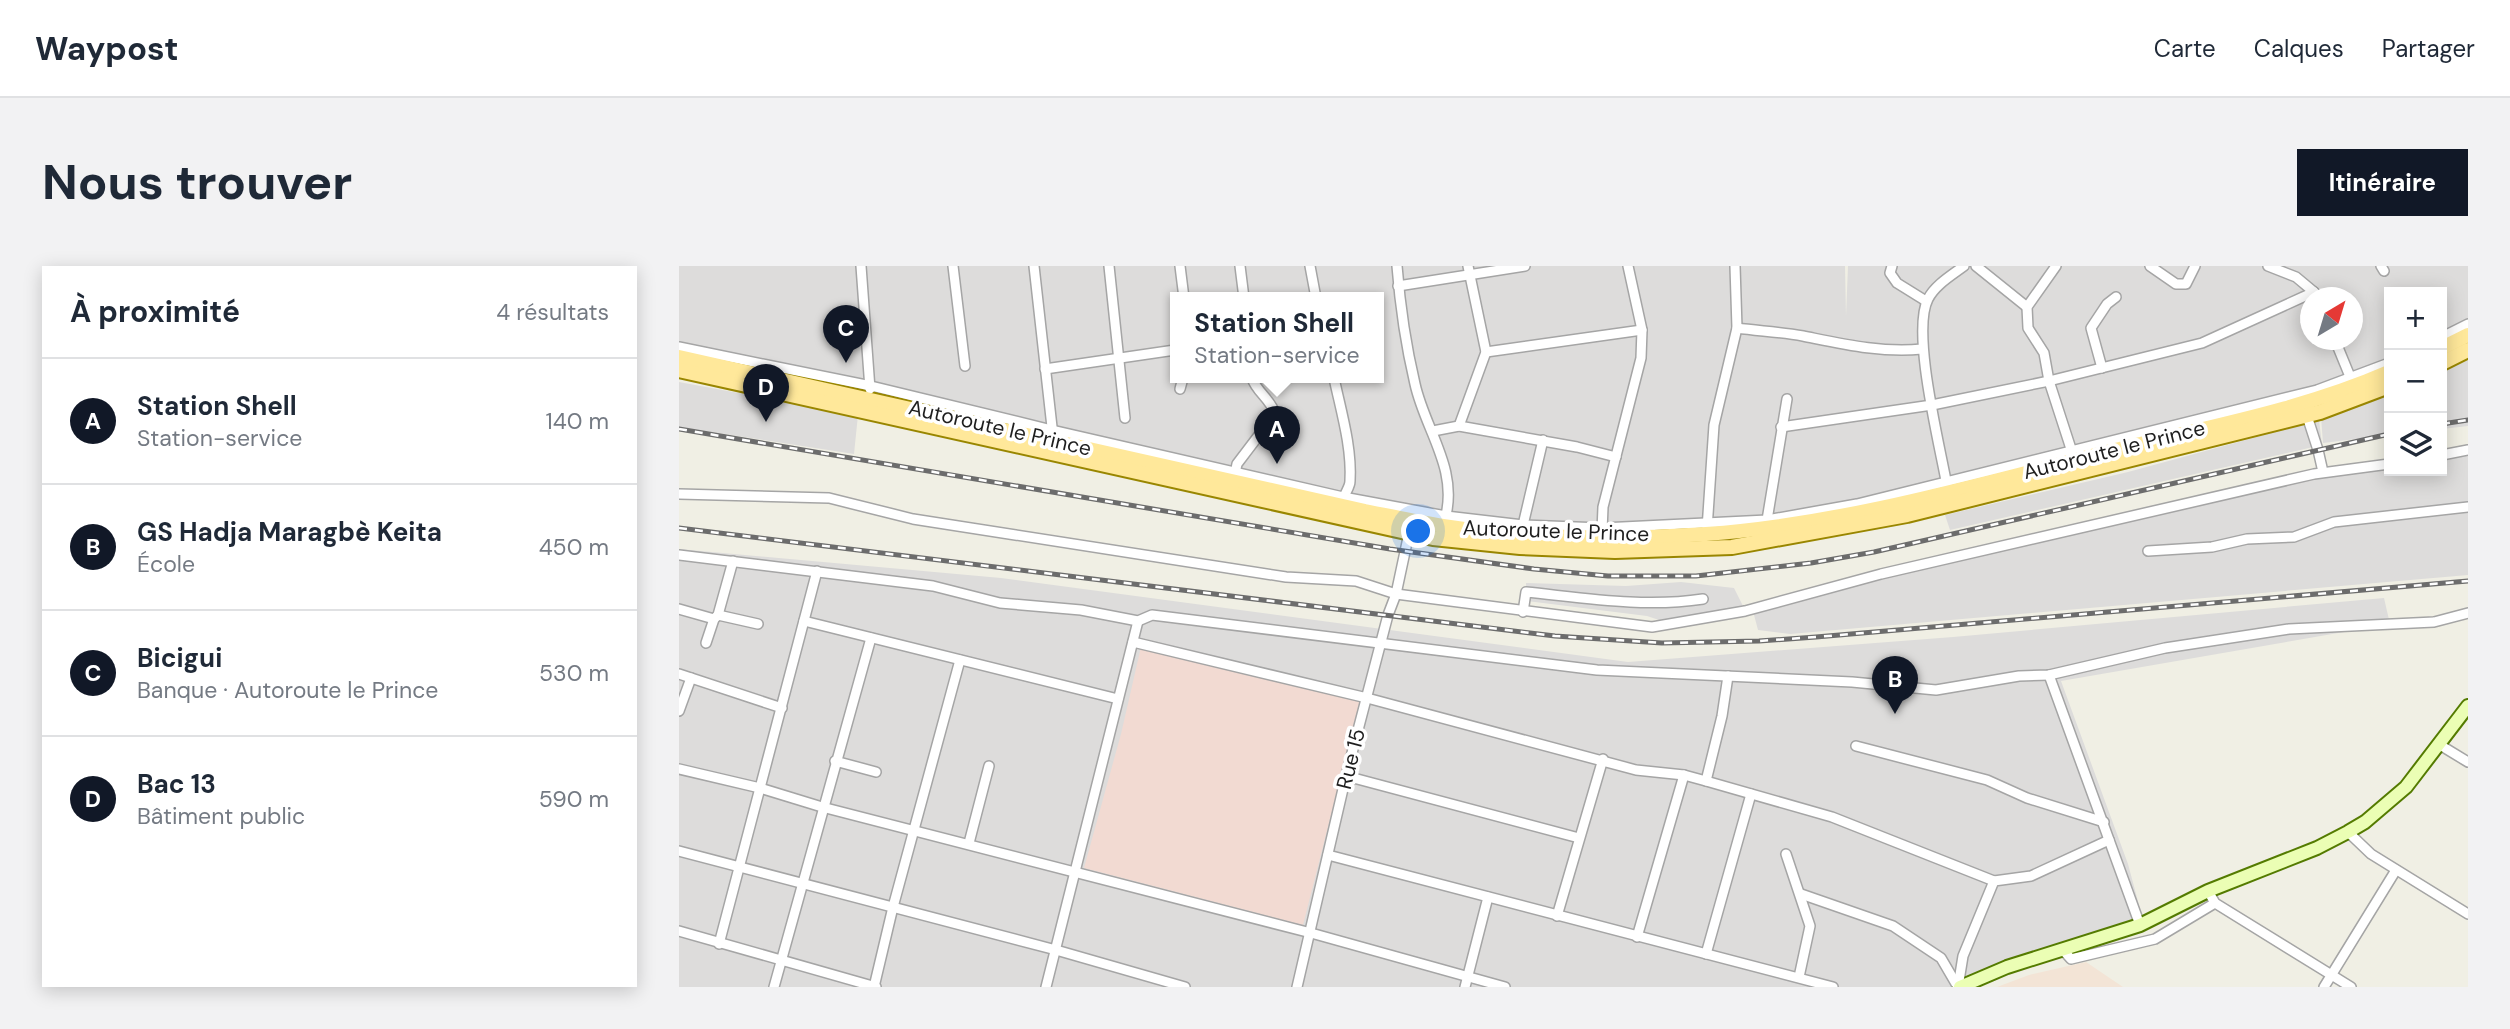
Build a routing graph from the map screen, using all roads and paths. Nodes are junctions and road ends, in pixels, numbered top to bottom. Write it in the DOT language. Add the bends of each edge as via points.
graph roads {
  1 [pos="861,266"];
  2 [pos="953,266"];
  3 [pos="1034,266"];
  4 [pos="1109,266"];
  5 [pos="1180,266"];
  6 [pos="1240,266"];
  7 [pos="1310,266"];
  8 [pos="1397,266"];
  9 [pos="1525,266"];
  10 [pos="1628,266"];
  11 [pos="1732,266"];
  12 [pos="1892,266"];
  13 [pos="1963,266"];
  14 [pos="1976,266"];
  15 [pos="2056,266"];
  16 [pos="2150,266"];
  17 [pos="2195,266"];
  18 [pos="2268,266"];
  19 [pos="1469,271"];
  20 [pos="1398,286"];
  21 [pos="2307,287"];
  22 [pos="1183,292"];
  23 [pos="1243,292"];
  24 [pos="1315,292"];
  25 [pos="2116,297"];
  26 [pos="1926,301"];
  27 [pos="2300,302"];
  28 [pos="2027,307"];
  29 [pos="2468,324"];
  30 [pos="1737,328"];
  31 [pos="1642,330"];
  32 [pos="2447,334"];
  33 [pos="2468,335"];
  34 [pos="2447,346"];
  35 [pos="679,347"];
  36 [pos="1922,349"];
  37 [pos="2339,350"];
  38 [pos="2468,351"];
  39 [pos="1170,352"];
  40 [pos="1486,352"];
  41 [pos="679,356"];
  42 [pos="1120,360"];
  43 [pos="2447,361"];
  44 [pos="2384,365"];
  45 [pos="965,366"];
  46 [pos="2102,368"];
  47 [pos="1045,369"];
  48 [pos="679,370"];
  49 [pos="2384,374"];
  50 [pos="2351,379"];
  51 [pos="2049,381"];
  52 [pos="1182,383"];
  53 [pos="1254,383"];
  54 [pos="1335,383"];
  55 [pos="1180,388"];
  56 [pos="2384,388"];
  57 [pos="870,392"];
  58 [pos="1787,399"];
  59 [pos="1932,405"];
  60 [pos="2307,416"];
  61 [pos="1125,418"];
  62 [pos="1459,426"];
  63 [pos="1781,427"];
  64 [pos="1433,431"];
  65 [pos="1053,436"];
  66 [pos="1543,440"];
  67 [pos="2468,450"];
  68 [pos="2447,454"];
  69 [pos="2073,455"];
  70 [pos="1616,457"];
  71 [pos="2384,465"];
  72 [pos="2323,472"];
  73 [pos="1234,477"];
  74 [pos="1947,486"];
  75 [pos="679,494"];
  76 [pos="1343,501"];
  77 [pos="2468,507"];
  78 [pos="1767,520"];
  79 [pos="1445,521"];
  80 [pos="1523,525"];
  81 [pos="1707,529"];
  82 [pos="1602,532"];
  83 [pos="1409,533"];
  84 [pos="2148,551"];
  85 [pos="679,555"];
  86 [pos="733,561"];
  87 [pos="817,571"];
  88 [pos="1396,594"];
  89 [pos="1703,599"];
  90 [pos="679,609"];
  91 [pos="1523,612"];
  92 [pos="2468,613"];
  93 [pos="716,617"];
  94 [pos="804,621"];
  95 [pos="1138,621"];
  96 [pos="758,624"];
  97 [pos="871,638"];
  98 [pos="1133,642"];
  99 [pos="706,643"];
  100 [pos="1381,643"];
  101 [pos="960,660"];
  102 [pos="679,674"];
  103 [pos="2049,675"];
  104 [pos="1728,676"];
  105 [pos="691,678"];
  106 [pos="1367,698"];
  107 [pos="1118,699"];
  108 [pos="2468,706"];
  109 [pos="782,708"];
  110 [pos="679,711"];
  111 [pos="2440,745"];
  112 [pos="1856,746"];
  113 [pos="1603,760"];
  114 [pos="835,761"];
  115 [pos="2468,762"];
  116 [pos="989,766"];
  117 [pos="679,769"];
  118 [pos="876,772"];
  119 [pos="1684,775"];
  120 [pos="1346,776"];
  121 [pos="1706,781"];
  122 [pos="761,788"];
  123 [pos="1751,794"];
  124 [pos="823,807"];
  125 [pos="2104,822"];
  126 [pos="914,830"];
  127 [pos="2348,832"];
  128 [pos="1579,838"];
  129 [pos="2109,839"];
  130 [pos="969,843"];
  131 [pos="679,851"];
  132 [pos="1786,853"];
  133 [pos="1328,855"];
  134 [pos="740,866"];
  135 [pos="2396,870"];
  136 [pos="1076,872"];
  137 [pos="1994,881"];
  138 [pos="803,885"];
  139 [pos="2208,891"];
  140 [pos="1801,894"];
  141 [pos="1488,897"];
  142 [pos="2215,903"];
  143 [pos="893,907"];
  144 [pos="2468,914"];
  145 [pos="1557,916"];
  146 [pos="2140,925"];
  147 [pos="679,932"];
  148 [pos="1311,933"];
  149 [pos="1637,937"];
  150 [pos="719,944"];
  151 [pos="1056,950"];
  152 [pos="2063,950"];
  153 [pos="1706,954"];
  154 [pos="781,961"];
  155 [pos="2332,975"];
  156 [pos="1468,976"];
  157 [pos="1798,977"];
  158 [pos="774,987"];
  159 [pos="875,987"];
  160 [pos="1046,987"];
  161 [pos="1185,987"];
  162 [pos="1297,987"];
  163 [pos="1465,987"];
  164 [pos="1505,987"];
  165 [pos="1833,987"];
  166 [pos="1959,987"];
  167 [pos="2324,987"];
  168 [pos="2351,987"];
  1 -- 57 [label="street"];
  2 -- 45 [label="street"];
  3 -- 47 [label="street"];
  4 -- 42 [label="street"];
  5 -- 22 [label="street"];
  6 -- 23 [label="street"];
  7 -- 24 [label="street"];
  8 -- 20 [label="street"];
  9 -- 19 [label="street"];
  10 -- 31 [label="street"];
  11 -- 30 [label="street"];
  12 -- 26 [label="street" via="1890,273 1897,283"];
  13 -- 26 [label="street"];
  14 -- 28 [label="street"];
  15 -- 28 [label="street"];
  16 -- 17 [label="street" via="2176,284 2186,284"];
  18 -- 21 [label="street" via="2296,277"];
  19 -- 20 [label="street"];
  19 -- 40 [label="street"];
  20 -- 64 [label="street" via="1415,386"];
  25 -- 46 [label="street" via="2091,328"];
  26 -- 36 [label="street"];
  27 -- 46 [label="street" via="2202,343"];
  28 -- 51 [label="street" via="2028,328 2044,354"];
  29 -- 32 [label="street"];
  30 -- 36 [label="street" via="1895,352"];
  30 -- 81 [label="street" via="1714,425"];
  31 -- 40 [label="street"];
  31 -- 70 [label="street" via="1638,376"];
  33 -- 34 [label="main road"];
  35 -- 57 [label="street"];
  36 -- 59 [label="street"];
  37 -- 50 [label="street"];
  38 -- 43 [label="main road"];
  39 -- 42 [label="street"];
  40 -- 62 [label="street"];
  41 -- 57 [label="main road, Autoroute le Prince"];
  42 -- 47 [label="street"];
  42 -- 61 [label="street"];
  44 -- 50 [label="street"];
  46 -- 51 [label="street"];
  47 -- 65 [label="street"];
  48 -- 83 [label="main road, Autoroute le Prince"];
  49 -- 69 [label="main road, Autoroute le Prince" via="2317,400"];
  50 -- 69 [label="street"];
  51 -- 59 [label="street"];
  51 -- 69 [label="street"];
  52 -- 55 [label="street"];
  53 -- 73 [label="street" via="1275,414 1237,464"];
  54 -- 76 [label="street" via="1350,469"];
  56 -- 60 [label="main road, Autoroute le Prince"];
  57 -- 65 [label="main road, Autoroute le Prince"];
  58 -- 63 [label="street"];
  59 -- 63 [label="street"];
  59 -- 74 [label="street"];
  60 -- 72 [label="street"];
  60 -- 83 [label="main road, Autoroute le Prince" via="1907,515 1733,547 1615,551 1520,547"];
  62 -- 64 [label="street"];
  62 -- 66 [label="street"];
  63 -- 78 [label="street"];
  64 -- 79 [label="street" via="1449,481"];
  65 -- 73 [label="main road, Autoroute le Prince"];
  66 -- 70 [label="street"];
  66 -- 80 [label="street"];
  67 -- 68 [label="street"];
  69 -- 74 [label="main road, Autoroute le Prince"];
  70 -- 82 [label="street" via="1603,507"];
  71 -- 72 [label="street"];
  72 -- 91 [label="street" via="1881,574 1745,611 1665,625"];
  73 -- 76 [label="main road, Autoroute le Prince"];
  74 -- 78 [label="street"];
  74 -- 81 [label="main road, Autoroute le Prince" via="1812,521"];
  75 -- 88 [label="street" via="829,498 913,519 1286,577 1356,581"];
  76 -- 79 [label="main road, Autoroute le Prince"];
  77 -- 84 [label="street" via="2334,522 2294,537"];
  78 -- 81 [label="street"];
  79 -- 80 [label="street"];
  79 -- 82 [label="main road, Autoroute le Prince" via="1521,534"];
  80 -- 82 [label="street"];
  81 -- 82 [label="main road, Autoroute le Prince"];
  83 -- 88 [label="street, Rue 15"];
  85 -- 86 [label="street"];
  86 -- 87 [label="street"];
  86 -- 93 [label="street"];
  87 -- 94 [label="street"];
  87 -- 95 [label="street"];
  88 -- 91 [label="street"];
  88 -- 100 [label="street, Rue 15"];
  89 -- 91 [label="street" via="1632,603 1526,592"];
  90 -- 93 [label="street"];
  92 -- 103 [label="street" via="2434,622 2289,629 2234,637"];
  93 -- 96 [label="street"];
  93 -- 99 [label="street"];
  94 -- 97 [label="street"];
  94 -- 109 [label="street"];
  95 -- 98 [label="street"];
  95 -- 100 [label="street" via="1152,615"];
  97 -- 101 [label="street"];
  97 -- 114 [label="street"];
  98 -- 106 [label="street"];
  98 -- 107 [label="street"];
  100 -- 104 [label="street" via="1597,670"];
  100 -- 106 [label="street, Rue 15"];
  101 -- 107 [label="street"];
  101 -- 126 [label="street"];
  102 -- 105 [label="street"];
  103 -- 104 [label="street" via="1936,690"];
  103 -- 125 [label="street"];
  104 -- 121 [label="street"];
  105 -- 109 [label="street"];
  105 -- 110 [label="street"];
  106 -- 113 [label="street"];
  106 -- 120 [label="street, Rue 15"];
  107 -- 136 [label="street"];
  108 -- 111 [label="main road"];
  109 -- 122 [label="street"];
  111 -- 115 [label="street"];
  111 -- 127 [label="main road" via="2406,786"];
  112 -- 125 [label="street" via="1987,780"];
  113 -- 119 [label="street"];
  113 -- 128 [label="street"];
  114 -- 118 [label="street"];
  114 -- 124 [label="street"];
  116 -- 130 [label="street"];
  117 -- 122 [label="street"];
  119 -- 121 [label="street"];
  119 -- 149 [label="street"];
  120 -- 128 [label="street"];
  120 -- 133 [label="street, Rue 15"];
  121 -- 123 [label="street"];
  122 -- 124 [label="street"];
  122 -- 134 [label="street"];
  123 -- 137 [label="street" via="1832,817"];
  123 -- 153 [label="street"];
  124 -- 126 [label="street"];
  124 -- 138 [label="street"];
  125 -- 129 [label="street"];
  126 -- 130 [label="street"];
  126 -- 143 [label="street"];
  127 -- 135 [label="street" via="2371,855"];
  127 -- 139 [label="main road"];
  128 -- 145 [label="street"];
  129 -- 137 [label="street" via="2031,876"];
  129 -- 146 [label="street"];
  130 -- 136 [label="street"];
  131 -- 134 [label="street"];
  132 -- 140 [label="street"];
  133 -- 141 [label="street"];
  133 -- 148 [label="street, Rue 15"];
  134 -- 138 [label="street"];
  134 -- 150 [label="street"];
  135 -- 144 [label="street"];
  135 -- 155 [label="street"];
  136 -- 148 [label="street"];
  136 -- 151 [label="street"];
  137 -- 166 [label="street" via="1963,956"];
  138 -- 143 [label="street"];
  138 -- 154 [label="street"];
  139 -- 142 [label="street"];
  139 -- 146 [label="main road"];
  140 -- 157 [label="street" via="1810,926"];
  140 -- 166 [label="street" via="1893,926 1941,958"];
  141 -- 145 [label="street"];
  141 -- 156 [label="street"];
  142 -- 152 [label="street" via="2155,939 2071,960"];
  142 -- 155 [label="street"];
  143 -- 151 [label="street"];
  143 -- 159 [label="street"];
  145 -- 149 [label="street"];
  146 -- 152 [label="main road"];
  147 -- 150 [label="street"];
  148 -- 156 [label="street"];
  148 -- 162 [label="street, Rue 15"];
  149 -- 153 [label="street"];
  150 -- 154 [label="street"];
  151 -- 160 [label="street"];
  151 -- 161 [label="street"];
  152 -- 166 [label="main road"];
  153 -- 157 [label="street"];
  154 -- 158 [label="street"];
  154 -- 159 [label="street"];
  155 -- 167 [label="street"];
  155 -- 168 [label="street"];
  156 -- 163 [label="street"];
  156 -- 164 [label="street"];
  157 -- 165 [label="street"];
}
